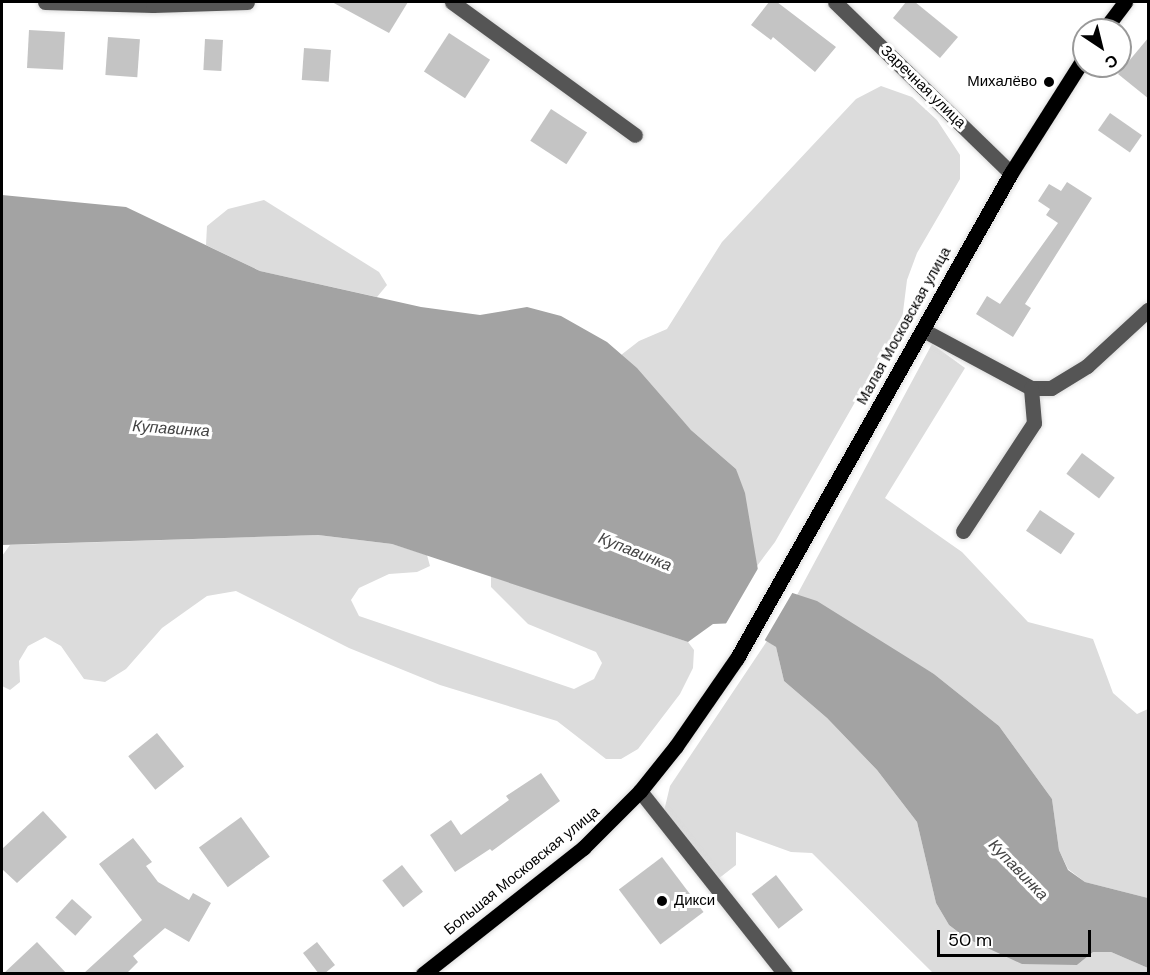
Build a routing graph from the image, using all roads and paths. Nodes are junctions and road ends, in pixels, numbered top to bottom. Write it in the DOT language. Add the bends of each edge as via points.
graph roads {
  1 [pos="45,2"];
  2 [pos="247,2"];
  3 [pos="453,2"];
  4 [pos="835,2"];
  5 [pos="1125,2"];
  6 [pos="1113,18"];
  7 [pos="1072,77"];
  8 [pos="635,135"];
  9 [pos="1011,173"];
  10 [pos="1149,310"];
  11 [pos="923,330"];
  12 [pos="1031,388"];
  13 [pos="963,531"];
  14 [pos="762,616"];
  15 [pos="640,791"];
  16 [pos="423,974"];
  17 [pos="785,974"];
  1 -- 2 [label="street"];
  3 -- 8 [label="street"];
  4 -- 9 [label="street, Заречная улица"];
  5 -- 6 [label="main road"];
  7 -- 9 [label="main road, Малая Московская улица"];
  9 -- 11 [label="main road, Малая Московская улица"];
  10 -- 12 [label="street" via="1087,366 1051,388"];
  11 -- 12 [label="street"];
  11 -- 14 [label="main road, Малая Московская улица"];
  12 -- 13 [label="street" via="1034,423"];
  14 -- 15 [label="main road, Большая Московская улица" via="737,658"];
  15 -- 16 [label="main road, Большая Московская улица" via="583,848"];
  15 -- 17 [label="street"];
}
